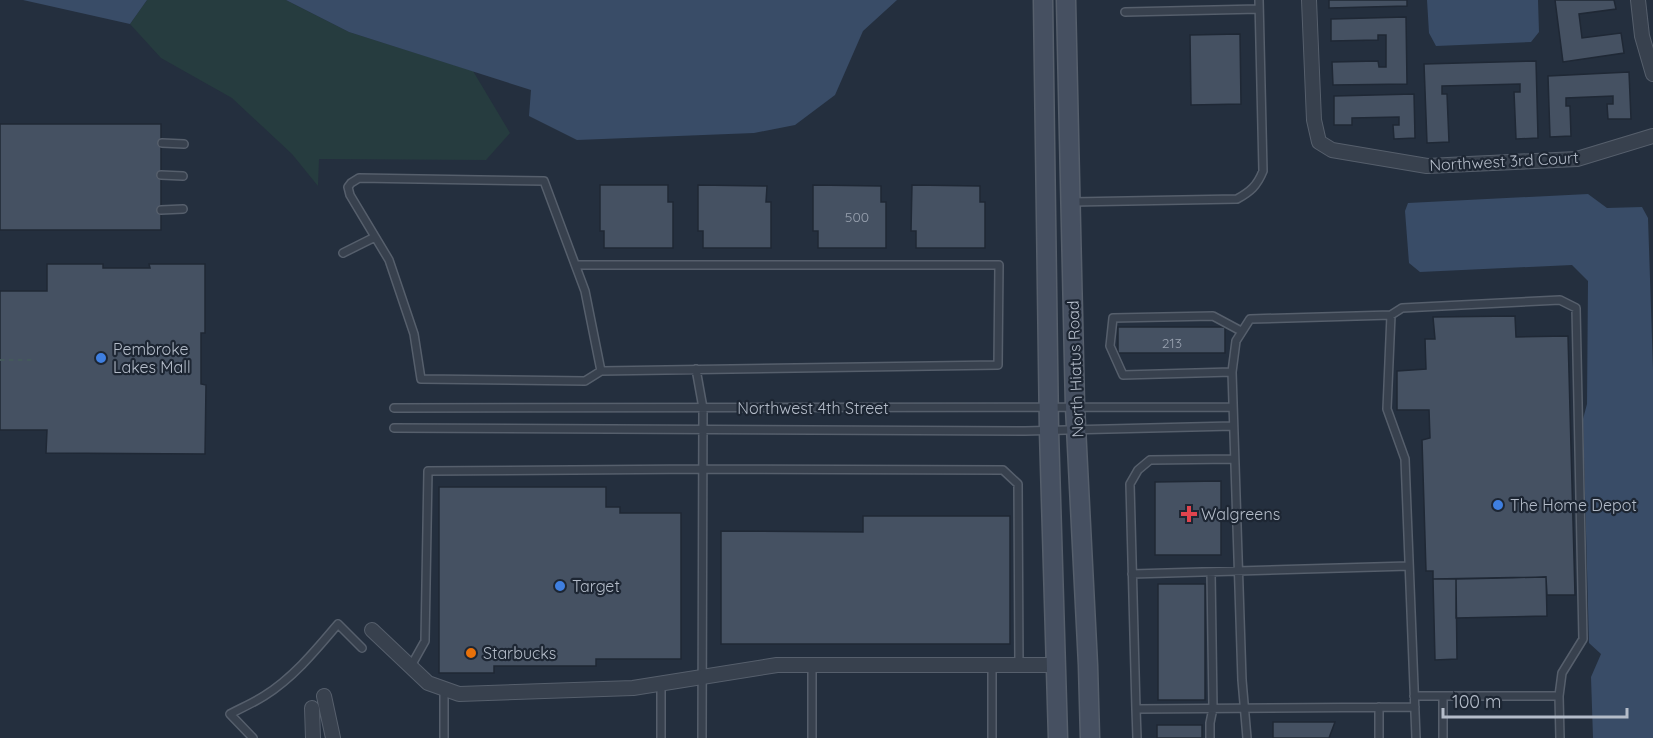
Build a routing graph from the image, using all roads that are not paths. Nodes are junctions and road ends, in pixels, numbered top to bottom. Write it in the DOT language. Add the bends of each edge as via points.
graph roads {
  1 [pos="1043,0"];
  2 [pos="1066,0"];
  3 [pos="1258,0"];
  4 [pos="1309,0"];
  5 [pos="1638,0"];
  6 [pos="1259,9"];
  7 [pos="1125,12"];
  8 [pos="1653,74"];
  9 [pos="1653,136"];
  10 [pos="162,144"];
  11 [pos="184,144"];
  12 [pos="161,175"];
  13 [pos="183,176"];
  14 [pos="1071,202"];
  15 [pos="183,209"];
  16 [pos="161,210"];
  17 [pos="375,237"];
  18 [pos="343,253"];
  19 [pos="576,266"];
  20 [pos="1391,315"];
  21 [pos="1241,331"];
  22 [pos="696,369"];
  23 [pos="601,371"];
  24 [pos="1232,372"];
  25 [pos="1049,407"];
  26 [pos="1075,407"];
  27 [pos="1233,407"];
  28 [pos="394,408"];
  29 [pos="704,408"];
  30 [pos="1233,426"];
  31 [pos="394,428"];
  32 [pos="703,429"];
  33 [pos="1077,430"];
  34 [pos="1049,431"];
  35 [pos="1234,459"];
  36 [pos="703,469"];
  37 [pos="1410,566"];
  38 [pos="1238,571"];
  39 [pos="1210,572"];
  40 [pos="1132,574"];
  41 [pos="372,630"];
  42 [pos="362,648"];
  43 [pos="812,664"];
  44 [pos="992,664"];
  45 [pos="1020,664"];
  46 [pos="1057,665"];
  47 [pos="411,666"];
  48 [pos="701,678"];
  49 [pos="661,684"];
  50 [pos="444,690"];
  51 [pos="324,696"];
  52 [pos="1414,696"];
  53 [pos="1443,696"];
  54 [pos="1559,696"];
  55 [pos="1243,707"];
  56 [pos="1379,707"];
  57 [pos="1415,707"];
  58 [pos="312,708"];
  59 [pos="1213,708"];
  60 [pos="1136,709"];
  61 [pos="253,738"];
  62 [pos="313,738"];
  63 [pos="333,738"];
  64 [pos="444,738"];
  65 [pos="661,738"];
  66 [pos="702,738"];
  67 [pos="812,738"];
  68 [pos="992,738"];
  69 [pos="1058,738"];
  70 [pos="1090,738"];
  71 [pos="1137,738"];
  72 [pos="1210,738"];
  73 [pos="1247,738"];
  74 [pos="1379,738"];
  75 [pos="1416,738"];
  76 [pos="1443,738"];
  77 [pos="1560,738"];
  1 -- 25 [label="main road, North Hiatus Road"];
  2 -- 14 [label="main road, North Hiatus Road"];
  3 -- 6 [label="lane"];
  4 -- 9 [label="street, Northwest 3rd Court" via="1314,120 1319,142 1332,150 1427,166 1577,159"];
  5 -- 8 [label="street" via="1642,36"];
  6 -- 7 [label="lane"];
  6 -- 14 [label="lane" via="1263,171 1251,192 1237,199"];
  10 -- 11 [label="lane"];
  12 -- 13 [label="lane"];
  14 -- 26 [label="main road, North Hiatus Road"];
  15 -- 16 [label="lane"];
  17 -- 18 [label="lane"];
  17 -- 19 [label="lane" via="348,188 359,178 544,181"];
  17 -- 23 [label="lane" via="389,260 414,334 422,379 585,381"];
  19 -- 22 [label="lane" via="999,265 998,365"];
  19 -- 23 [label="lane"];
  20 -- 21 [label="lane" via="1250,320"];
  20 -- 37 [label="lane" via="1387,408 1405,459"];
  20 -- 54 [label="lane" via="1402,308 1560,300 1576,308 1583,639 1562,673"];
  21 -- 24 [label="lane"];
  21 -- 24 [label="lane" via="1213,316 1113,318 1110,346 1123,375"];
  22 -- 23 [label="lane"];
  22 -- 29 [label="lane"];
  24 -- 27 [label="lane"];
  25 -- 26 [label="lane, Northwest 4th Street"];
  25 -- 29 [label="lane, Northwest 4th Street"];
  25 -- 34 [label="main road, North Hiatus Road"];
  26 -- 27 [label="lane, Northwest 4th Street"];
  26 -- 33 [label="main road, North Hiatus Road"];
  27 -- 30 [label="lane"];
  28 -- 29 [label="lane, Northwest 4th Street"];
  29 -- 32 [label="lane"];
  30 -- 33 [label="lane, Northwest 4th Street"];
  30 -- 35 [label="lane"];
  31 -- 32 [label="lane, Northwest 4th Street"];
  32 -- 34 [label="lane, Northwest 4th Street"];
  32 -- 36 [label="lane"];
  33 -- 34 [label="lane, Northwest 4th Street"];
  33 -- 70 [label="main road, North Hiatus Road"];
  34 -- 46 [label="main road, North Hiatus Road"];
  35 -- 38 [label="lane"];
  35 -- 40 [label="lane" via="1150,460 1138,470 1130,484"];
  36 -- 45 [label="lane" via="1003,470 1018,484"];
  36 -- 47 [label="lane" via="428,471 425,641"];
  36 -- 48 [label="lane"];
  37 -- 38 [label="lane"];
  37 -- 52 [label="lane"];
  38 -- 39 [label="lane"];
  38 -- 55 [label="lane"];
  39 -- 40 [label="lane"];
  39 -- 59 [label="lane"];
  40 -- 60 [label="lane"];
  41 -- 47 [label="street"];
  42 -- 61 [label="lane" via="338,624 291,675 264,696 230,714"];
  43 -- 44 [label="street"];
  43 -- 48 [label="street" via="777,665"];
  43 -- 67 [label="lane"];
  44 -- 45 [label="street"];
  44 -- 68 [label="lane"];
  45 -- 46 [label="street"];
  46 -- 69 [label="main road, North Hiatus Road"];
  47 -- 50 [label="street" via="428,683"];
  48 -- 49 [label="street"];
  48 -- 66 [label="lane"];
  49 -- 50 [label="street" via="625,689 459,694"];
  49 -- 65 [label="lane"];
  50 -- 64 [label="lane"];
  51 -- 63 [label="street"];
  52 -- 53 [label="lane"];
  52 -- 57 [label="lane"];
  53 -- 54 [label="lane"];
  53 -- 76 [label="lane"];
  54 -- 77 [label="lane"];
  55 -- 56 [label="lane"];
  55 -- 59 [label="lane"];
  55 -- 73 [label="lane"];
  56 -- 57 [label="lane"];
  56 -- 74 [label="lane"];
  57 -- 75 [label="lane"];
  58 -- 62 [label="street"];
  59 -- 60 [label="lane"];
  59 -- 72 [label="lane"];
  60 -- 71 [label="lane"];
}
